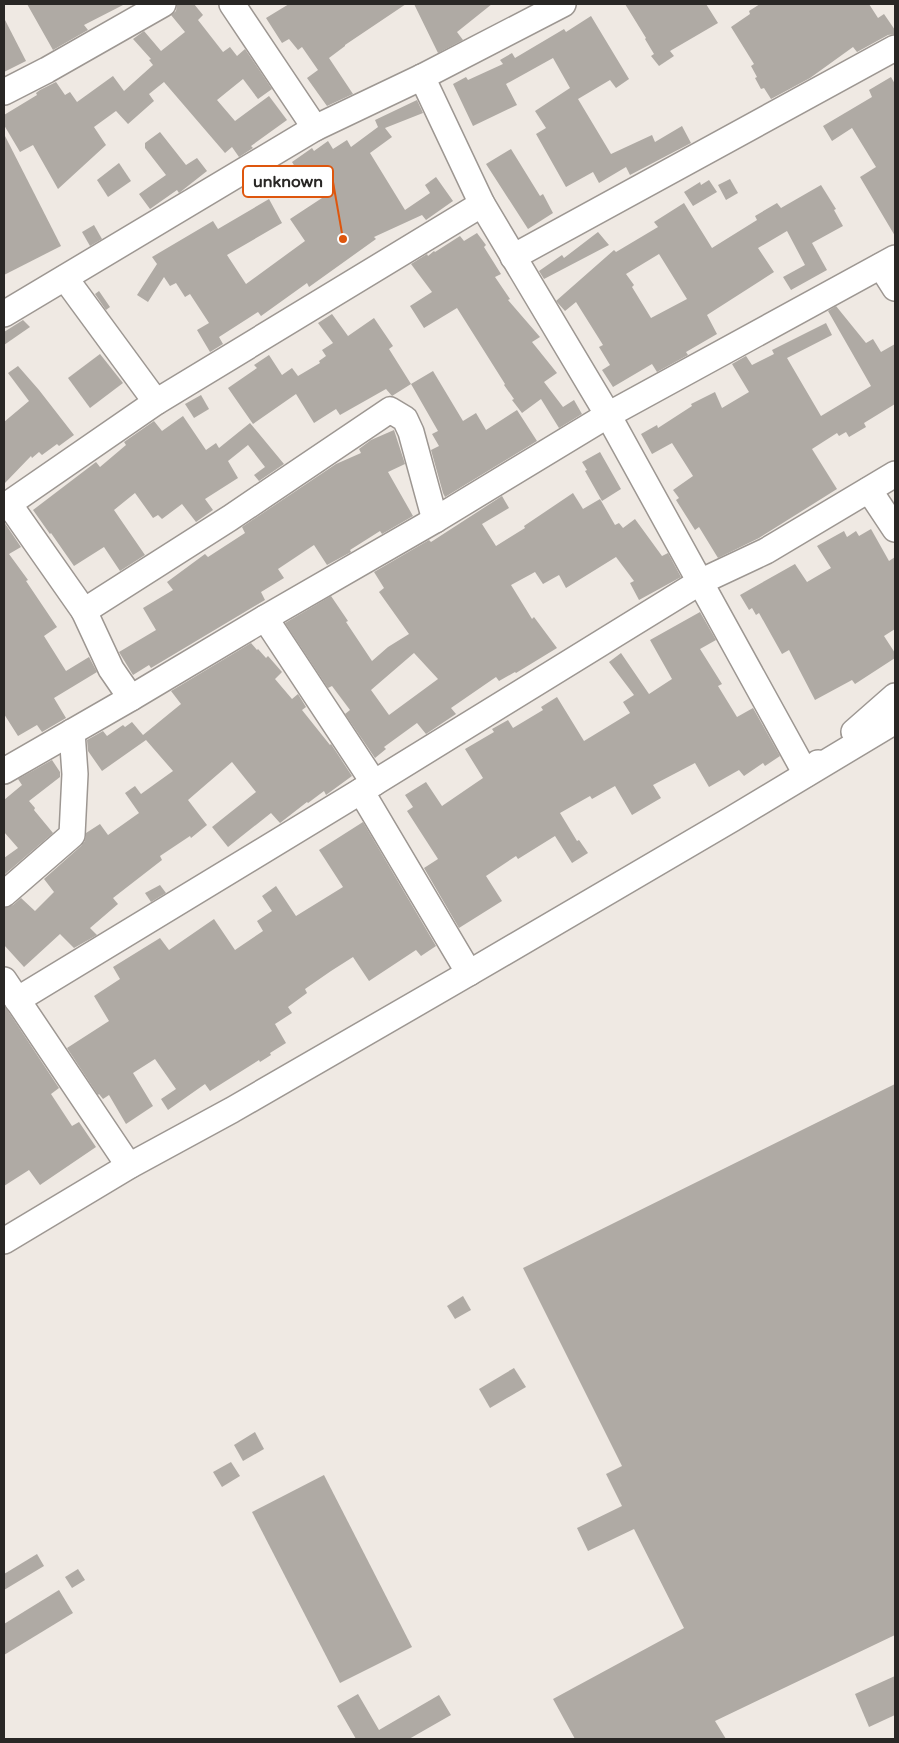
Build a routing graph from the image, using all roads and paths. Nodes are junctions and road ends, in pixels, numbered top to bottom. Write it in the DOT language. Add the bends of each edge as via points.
graph roads {
  1 [pos="163,4"];
  2 [pos="232,4"];
  3 [pos="563,4"];
  4 [pos="895,48"];
  5 [pos="422,77"];
  6 [pos="4,92"];
  7 [pos="315,128"];
  8 [pos="482,204"];
  9 [pos="513,257"];
  10 [pos="888,262"];
  11 [pos="65,278"];
  12 [pos="895,288"];
  13 [pos="4,314"];
  14 [pos="156,402"];
  15 [pos="608,415"];
  16 [pos="895,474"];
  17 [pos="869,490"];
  18 [pos="7,506"];
  19 [pos="434,520"];
  20 [pos="895,529"];
  21 [pos="700,582"];
  22 [pos="84,611"];
  23 [pos="265,618"];
  24 [pos="895,696"];
  25 [pos="131,698"];
  26 [pos="895,721"];
  27 [pos="72,732"];
  28 [pos="7,761"];
  29 [pos="806,774"];
  30 [pos="368,787"];
  31 [pos="4,894"];
  32 [pos="469,973"];
  33 [pos="10,990"];
  34 [pos="129,1166"];
  35 [pos="4,1241"];
  1 -- 6 [label="street"];
  2 -- 7 [label="street"];
  3 -- 5 [label="street"];
  4 -- 9 [label="street"];
  5 -- 7 [label="street"];
  5 -- 8 [label="street"];
  7 -- 11 [label="street"];
  8 -- 9 [label="street"];
  8 -- 14 [label="street"];
  9 -- 15 [label="street"];
  10 -- 12 [label="street"];
  10 -- 15 [label="street"];
  11 -- 13 [label="street"];
  11 -- 14 [label="street"];
  14 -- 18 [label="street"];
  15 -- 19 [label="street"];
  15 -- 21 [label="street"];
  16 -- 17 [label="street"];
  17 -- 20 [label="street"];
  17 -- 21 [label="street" via="766,551"];
  18 -- 22 [label="street"];
  19 -- 22 [label="street" via="411,432 405,419 390,410"];
  19 -- 23 [label="street"];
  21 -- 29 [label="street"];
  21 -- 30 [label="street"];
  22 -- 25 [label="street" via="111,669"];
  23 -- 25 [label="street"];
  23 -- 30 [label="street"];
  24 -- 29 [label="street"];
  25 -- 27 [label="street"];
  26 -- 29 [label="street"];
  27 -- 28 [label="street"];
  27 -- 31 [label="street" via="75,774 72,835"];
  29 -- 32 [label="street"];
  30 -- 32 [label="street"];
  30 -- 33 [label="street"];
  32 -- 34 [label="street"];
  33 -- 34 [label="street"];
  34 -- 35 [label="street"];
}
